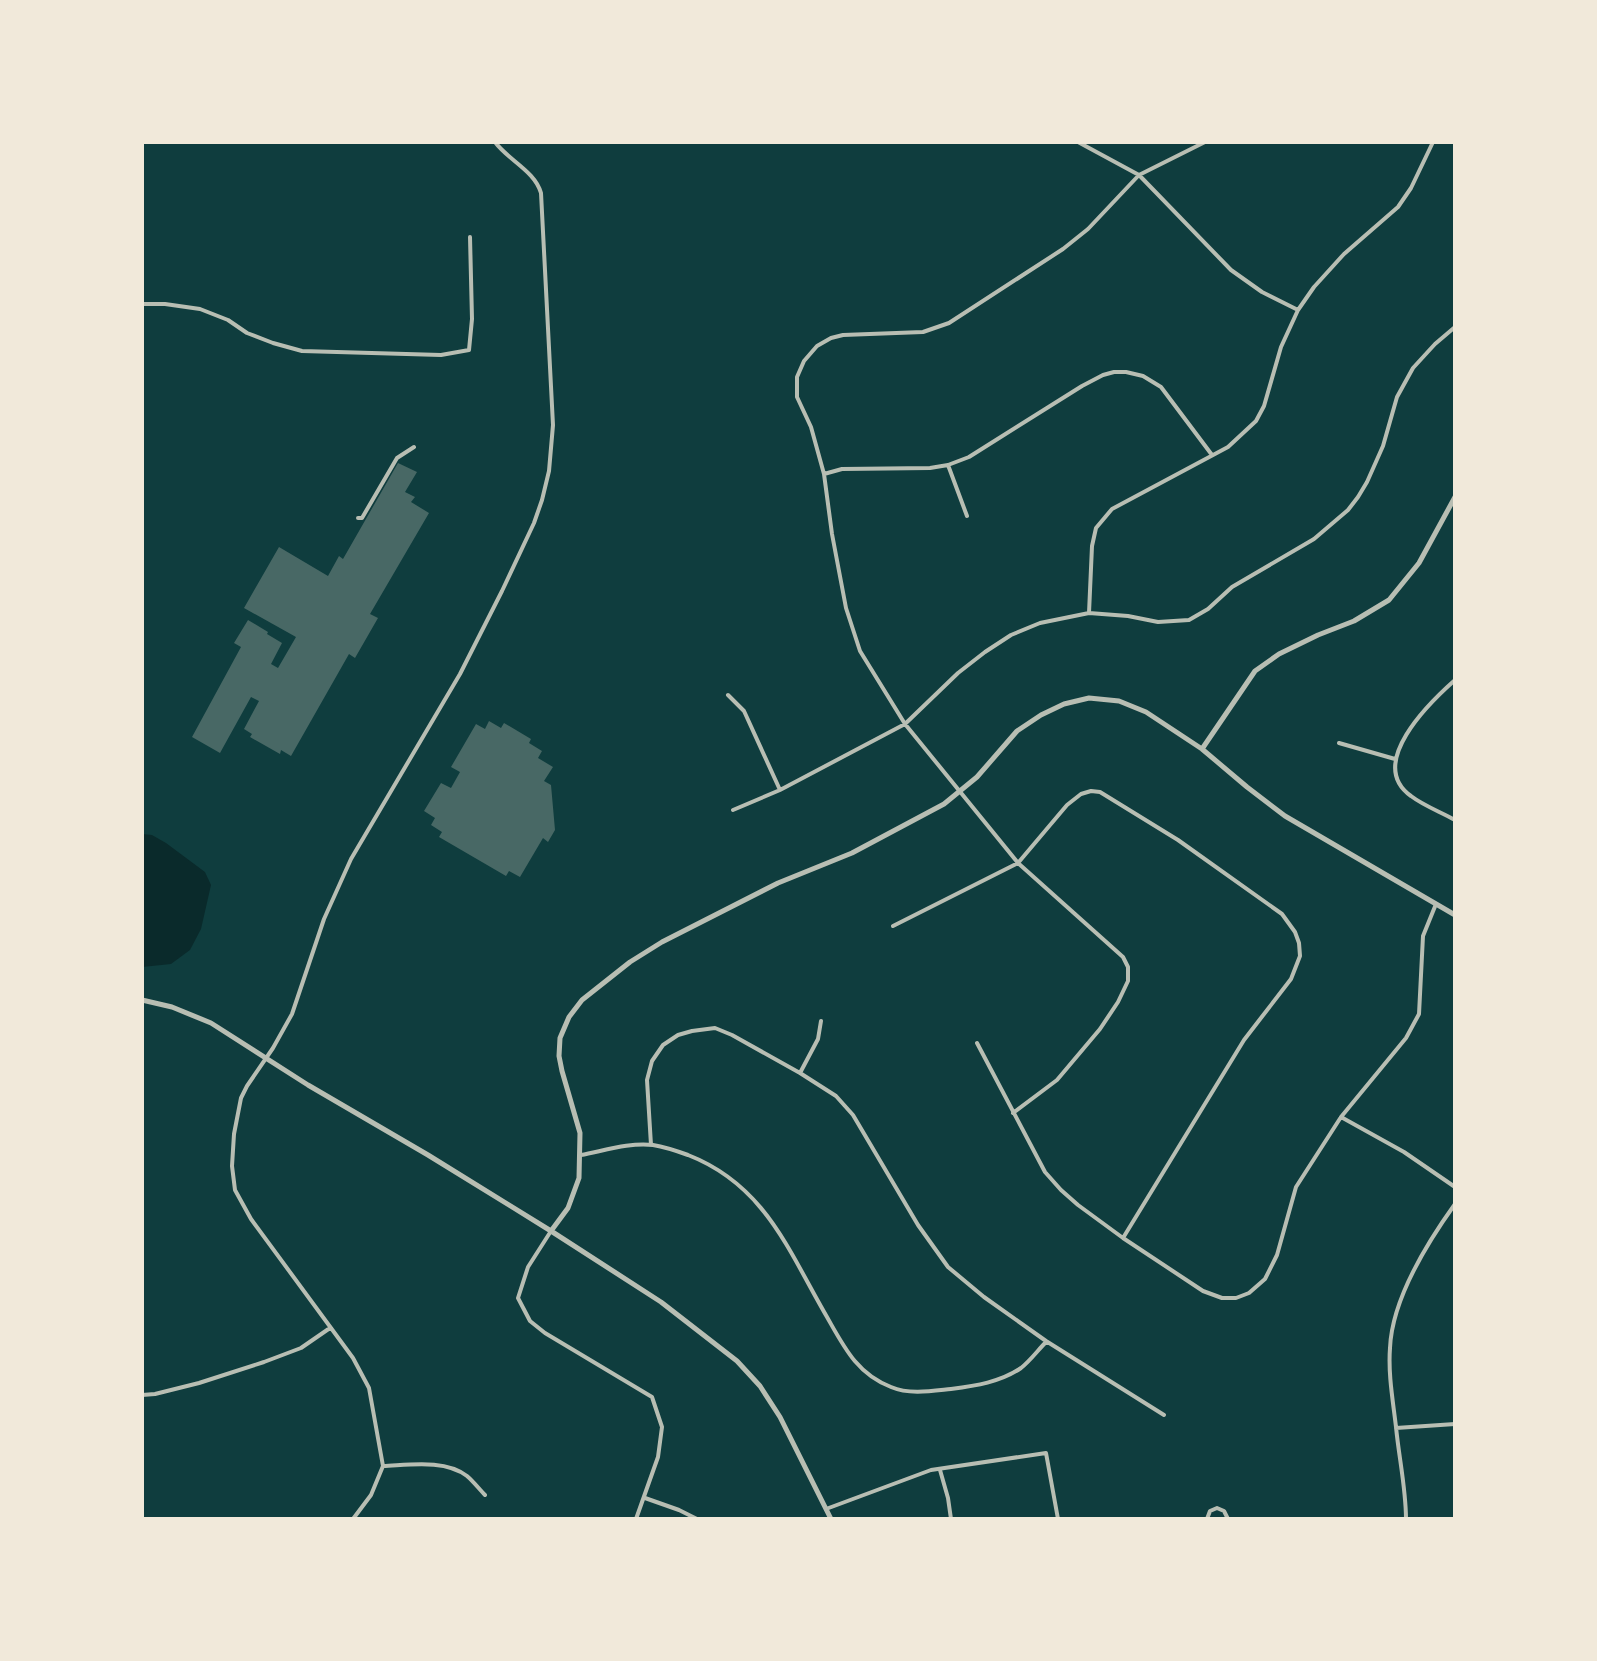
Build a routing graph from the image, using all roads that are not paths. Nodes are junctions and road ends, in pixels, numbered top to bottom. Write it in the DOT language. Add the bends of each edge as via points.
graph roads {
  1 [pos="495,142"];
  2 [pos="1078,142"];
  3 [pos="1205,142"];
  4 [pos="1433,142"];
  5 [pos="1139,175"];
  6 [pos="470,237"];
  7 [pos="142,304"];
  8 [pos="1298,310"];
  9 [pos="1455,327"];
  10 [pos="414,447"];
  11 [pos="1212,455"];
  12 [pos="948,465"];
  13 [pos="824,474"];
  14 [pos="1455,497"];
  15 [pos="967,516"];
  16 [pos="358,518"];
  17 [pos="1089,613"];
  18 [pos="1455,680"];
  19 [pos="728,695"];
  20 [pos="905,724"];
  21 [pos="1339,743"];
  22 [pos="1202,749"];
  23 [pos="1395,759"];
  24 [pos="780,790"];
  25 [pos="961,792"];
  26 [pos="733,810"];
  27 [pos="1455,820"];
  28 [pos="1018,863"];
  29 [pos="1436,904"];
  30 [pos="1455,915"];
  31 [pos="893,926"];
  32 [pos="142,1000"];
  33 [pos="821,1021"];
  34 [pos="977,1043"];
  35 [pos="266,1057"];
  36 [pos="800,1073"];
  37 [pos="1013,1113"];
  38 [pos="1341,1117"];
  39 [pos="651,1145"];
  40 [pos="581,1155"];
  41 [pos="1455,1187"];
  42 [pos="1455,1204"];
  43 [pos="551,1231"];
  44 [pos="1123,1238"];
  45 [pos="331,1327"];
  46 [pos="1046,1341"];
  47 [pos="142,1395"];
  48 [pos="1164,1415"];
  49 [pos="1455,1424"];
  50 [pos="1396,1428"];
  51 [pos="383,1466"];
  52 [pos="940,1470"];
  53 [pos="485,1495"];
  54 [pos="645,1498"];
  55 [pos="826,1509"];
  56 [pos="353,1519"];
  57 [pos="636,1519"];
  58 [pos="697,1519"];
  59 [pos="831,1519"];
  60 [pos="951,1519"];
  61 [pos="1058,1519"];
  62 [pos="1207,1519"];
  63 [pos="1228,1519"];
  64 [pos="1406,1519"];
  1 -- 35 [label="street" via="541,193 552,416 542,500 460,674 351,859 292,1014"];
  2 -- 5 [label="street"];
  3 -- 5 [label="street"];
  4 -- 8 [label="street" via="1398,207 1344,254"];
  5 -- 8 [label="street" via="1231,270"];
  5 -- 13 [label="street" via="1063,249 949,323 923,332 843,335 817,346 797,377 797,397"];
  6 -- 7 [label="street" via="469,350 441,355 302,351 247,333 200,309"];
  8 -- 11 [label="street" via="1260,413 1228,447"];
  9 -- 17 [label="street" via="1413,368 1358,497 1314,539 1232,587 1189,620 1158,622"];
  10 -- 16 [label="street" via="397,458"];
  11 -- 12 [label="street" via="1161,387 1143,376 1114,372"];
  11 -- 17 [label="street" via="1112,509 1096,528"];
  12 -- 13 [label="street"];
  12 -- 15 [label="street"];
  13 -- 20 [label="street" via="855,636"];
  14 -- 22 [label="street" via="1419,563 1389,600 1255,671"];
  17 -- 20 [label="street" via="1011,635 958,673"];
  18 -- 23 [label="street" via="1417,719"];
  19 -- 24 [label="street" via="744,711"];
  20 -- 24 [label="street"];
  20 -- 25 [label="street"];
  21 -- 23 [label="street"];
  22 -- 25 [label="street" via="1146,712 1119,701 1089,698 1064,704 1017,731"];
  22 -- 29 [label="street" via="1285,816"];
  23 -- 27 [label="street" via="1398,780 1409,795"];
  24 -- 26 [label="street"];
  25 -- 28 [label="street"];
  25 -- 40 [label="street" via="852,853 778,883 662,942 582,1000 569,1017 559,1047"];
  28 -- 31 [label="street"];
  28 -- 37 [label="street" via="1123,957 1128,981 1079,1056"];
  28 -- 44 [label="street" via="1067,805 1081,794 1100,792 1282,914 1299,943 1291,979 1244,1040"];
  29 -- 30 [label="street"];
  29 -- 38 [label="street" via="1423,936 1419,1014 1406,1038"];
  32 -- 35 [label="street" via="211,1023"];
  33 -- 36 [label="street"];
  34 -- 37 [label="street"];
  35 -- 43 [label="street"];
  35 -- 45 [label="street" via="241,1098 234,1134 235,1190"];
  36 -- 39 [label="street" via="715,1028 678,1035 663,1045 647,1080"];
  36 -- 46 [label="street" via="836,1096 853,1115 948,1267"];
  37 -- 44 [label="street" via="1045,1172"];
  38 -- 41 [label="street"];
  38 -- 44 [label="street" via="1296,1187 1265,1279 1249,1293 1222,1298 1203,1291"];
  39 -- 40 [label="street"];
  39 -- 46 [label="street" via="701,1160 752,1196 771,1219 849,1356 892,1388 921,1392 993,1382 1021,1367"];
  40 -- 43 [label="street" via="575,1192"];
  42 -- 50 [label="street" via="1395,1317 1390,1346"];
  43 -- 54 [label="street" via="528,1267 518,1298 530,1321 545,1333 652,1397 662,1427"];
  43 -- 55 [label="street" via="661,1302 737,1361 780,1417"];
  45 -- 47 [label="street" via="301,1348 264,1362"];
  45 -- 51 [label="street" via="369,1388"];
  46 -- 48 [label="street"];
  49 -- 50 [label="street"];
  50 -- 64 [label="street"];
  51 -- 53 [label="street" via="451,1467"];
  51 -- 56 [label="street"];
  52 -- 55 [label="street"];
  52 -- 60 [label="street"];
  52 -- 61 [label="street" via="1046,1453"];
  54 -- 57 [label="street"];
  54 -- 58 [label="street"];
  55 -- 59 [label="street"];
  62 -- 63 [label="street" via="1217,1508"];
}
